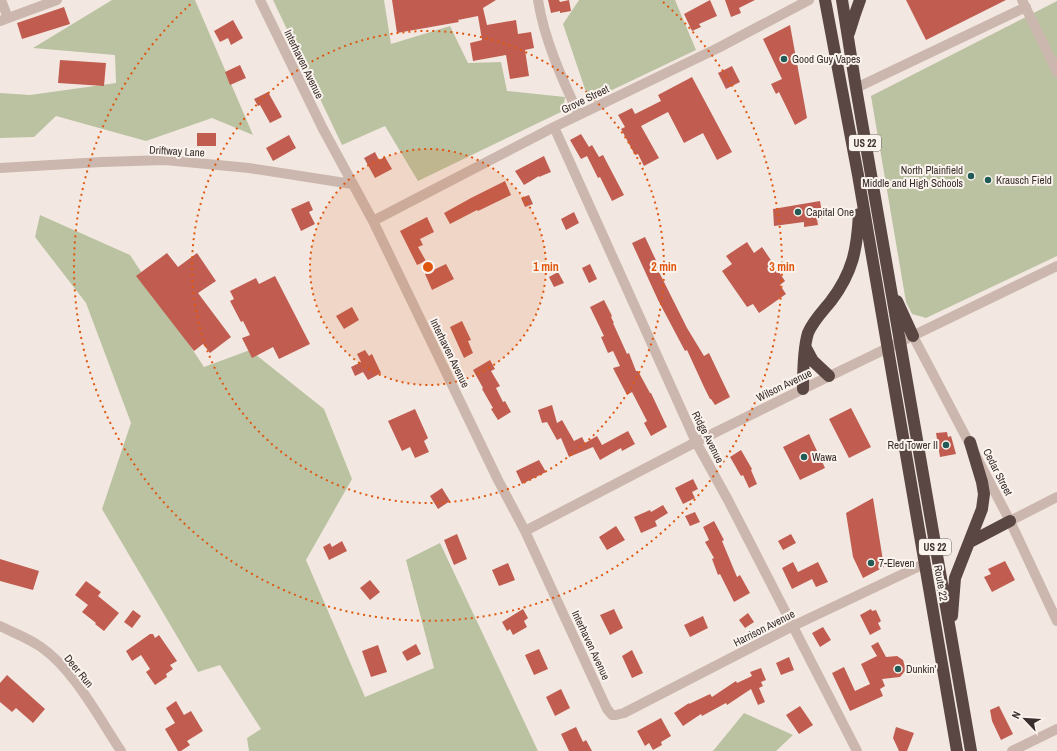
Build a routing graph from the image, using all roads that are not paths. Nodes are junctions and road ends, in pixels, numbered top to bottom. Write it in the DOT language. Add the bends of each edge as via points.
graph roads {
  1 [pos="1,0"];
  2 [pos="57,0"];
  3 [pos="260,0"];
  4 [pos="538,0"];
  5 [pos="808,0"];
  6 [pos="825,0"];
  7 [pos="842,0"];
  8 [pos="860,0"];
  9 [pos="1024,4"];
  10 [pos="4,19"];
  11 [pos="848,40"];
  12 [pos="1057,72"];
  13 [pos="856,88"];
  14 [pos="579,115"];
  15 [pos="554,127"];
  16 [pos="0,168"];
  17 [pos="858,175"];
  18 [pos="352,184"];
  19 [pos="373,221"];
  20 [pos="1057,266"];
  21 [pos="890,286"];
  22 [pos="913,336"];
  23 [pos="900,342"];
  24 [pos="806,348"];
  25 [pos="887,348"];
  26 [pos="829,376"];
  27 [pos="803,389"];
  28 [pos="696,442"];
  29 [pos="970,442"];
  30 [pos="1057,497"];
  31 [pos="1010,521"];
  32 [pos="526,531"];
  33 [pos="970,542"];
  34 [pos="924,564"];
  35 [pos="1057,622"];
  36 [pos="0,626"];
  37 [pos="793,626"];
  38 [pos="951,634"];
  39 [pos="616,715"];
  40 [pos="1057,729"];
  41 [pos="121,751"];
  42 [pos="856,751"];
  43 [pos="957,751"];
  44 [pos="971,751"];
  45 [pos="1012,751"];
  1 -- 10 [label="street"];
  2 -- 10 [label="street"];
  3 -- 18 [label="street, Interhaven Avenue"];
  4 -- 14 [label="street" via="561,77"];
  5 -- 14 [label="street, Grove Street" via="718,48"];
  6 -- 17 [label="highway, US 22"];
  7 -- 11 [label="highway, US 22"];
  8 -- 11 [label="highway"];
  9 -- 12 [label="street"];
  9 -- 13 [label="street" via="977,30"];
  11 -- 13 [label="highway, US 22"];
  13 -- 21 [label="highway, US 22"];
  14 -- 15 [label="street, Grove Street"];
  15 -- 19 [label="street, Grove Street"];
  15 -- 28 [label="street, Ridge Avenue"];
  16 -- 18 [label="street, Driftway Lane" via="165,160 250,168"];
  17 -- 24 [label="highway" via="860,209 855,253 850,270 832,300 811,327"];
  17 -- 25 [label="highway, US 22"];
  18 -- 19 [label="street, Interhaven Avenue"];
  19 -- 32 [label="street, Interhaven Avenue" via="498,480"];
  20 -- 22 [label="street, Wilson Avenue"];
  21 -- 22 [label="highway"];
  21 -- 23 [label="highway, US 22"];
  22 -- 23 [label="street, Wilson Avenue"];
  22 -- 29 [label="street, Cedar Street"];
  23 -- 25 [label="street, Wilson Avenue"];
  23 -- 38 [label="highway, US 22"];
  24 -- 26 [label="highway" via="813,361"];
  24 -- 27 [label="highway"];
  25 -- 26 [label="street, Wilson Avenue"];
  25 -- 34 [label="highway, Route 22 / US 22"];
  26 -- 27 [label="street, Wilson Avenue"];
  27 -- 28 [label="street, Wilson Avenue"];
  28 -- 32 [label="street, Wilson Avenue"];
  28 -- 37 [label="street, Ridge Avenue"];
  29 -- 31 [label="street, Cedar Street"];
  29 -- 33 [label="highway" via="984,494 982,509"];
  30 -- 31 [label="street"];
  31 -- 33 [label="highway"];
  31 -- 35 [label="street, Cedar Street"];
  32 -- 39 [label="street, Interhaven Avenue" via="607,709 612,715"];
  33 -- 38 [label="highway" via="955,578"];
  34 -- 37 [label="street, Harrison Avenue"];
  34 -- 43 [label="highway, Route 22 / US 22"];
  36 -- 41 [label="street, Deer Run" via="42,648 66,670"];
  37 -- 39 [label="street, Harrison Avenue"];
  37 -- 42 [label="street, Ridge Avenue"];
  38 -- 44 [label="highway, US 22"];
  40 -- 45 [label="street"];
}
